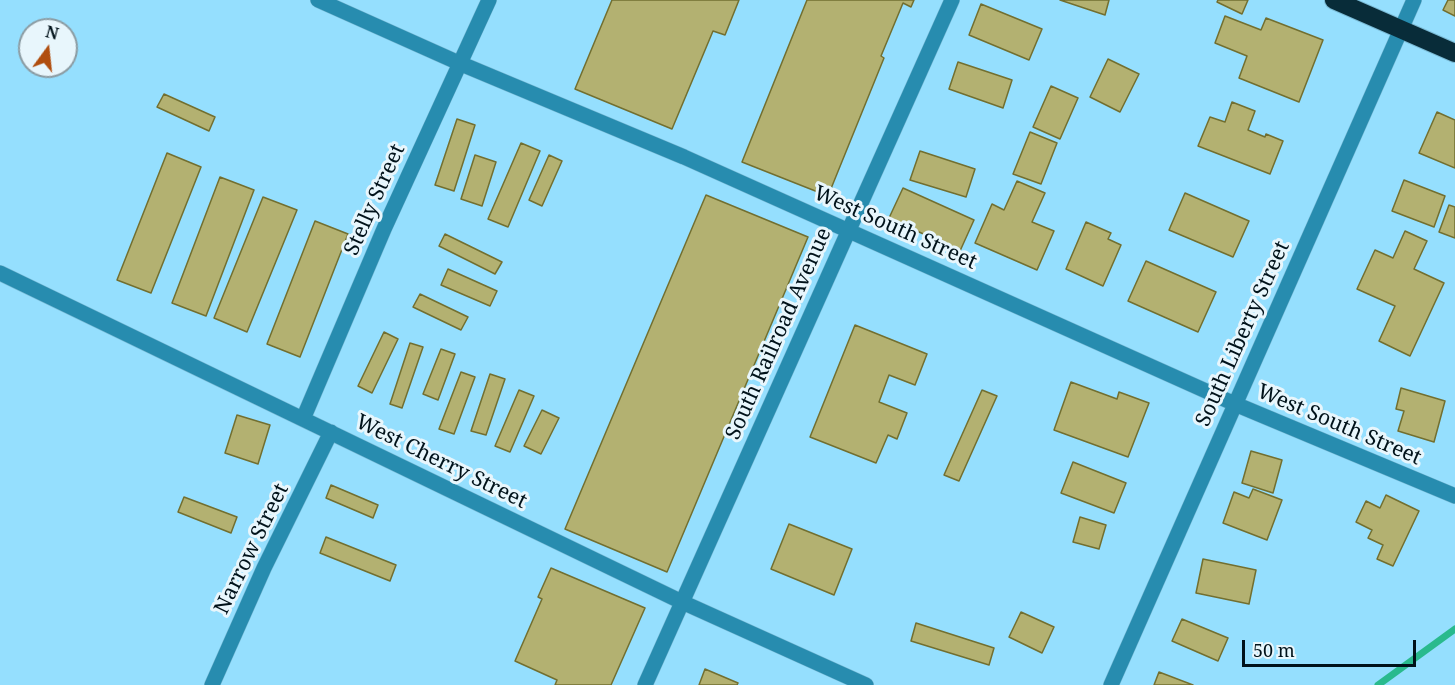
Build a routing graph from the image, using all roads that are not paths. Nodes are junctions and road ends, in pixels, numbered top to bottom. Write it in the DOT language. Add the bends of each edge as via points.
graph roads {
  1 [pos="318,0"];
  2 [pos="489,0"];
  3 [pos="952,0"];
  4 [pos="1334,0"];
  5 [pos="1414,0"];
  6 [pos="1401,30"];
  7 [pos="1455,53"];
  8 [pos="459,63"];
  9 [pos="849,230"];
  10 [pos="0,273"];
  11 [pos="1235,404"];
  12 [pos="303,419"];
  13 [pos="331,432"];
  14 [pos="1455,496"];
  15 [pos="682,602"];
  16 [pos="212,685"];
  17 [pos="645,685"];
  18 [pos="866,685"];
  19 [pos="1111,685"];
  1 -- 8 [label="street, West South Street"];
  2 -- 8 [label="street, Stelly Street"];
  3 -- 9 [label="street, South Railroad Avenue"];
  4 -- 6 [label="highway"];
  5 -- 6 [label="street, South Liberty Street"];
  6 -- 7 [label="highway"];
  6 -- 11 [label="street, South Liberty Street"];
  8 -- 9 [label="street, West South Street"];
  8 -- 12 [label="street, Stelly Street"];
  9 -- 11 [label="street, West South Street"];
  9 -- 15 [label="street, South Railroad Avenue"];
  10 -- 12 [label="street, West Cherry Street"];
  11 -- 14 [label="street, West South Street"];
  11 -- 19 [label="street, South Liberty Street"];
  12 -- 13 [label="street, West Cherry Street"];
  13 -- 15 [label="street, West Cherry Street"];
  13 -- 16 [label="street, Narrow Street"];
  15 -- 17 [label="street, South Railroad Avenue"];
  15 -- 18 [label="street, West Cherry Street"];
}
